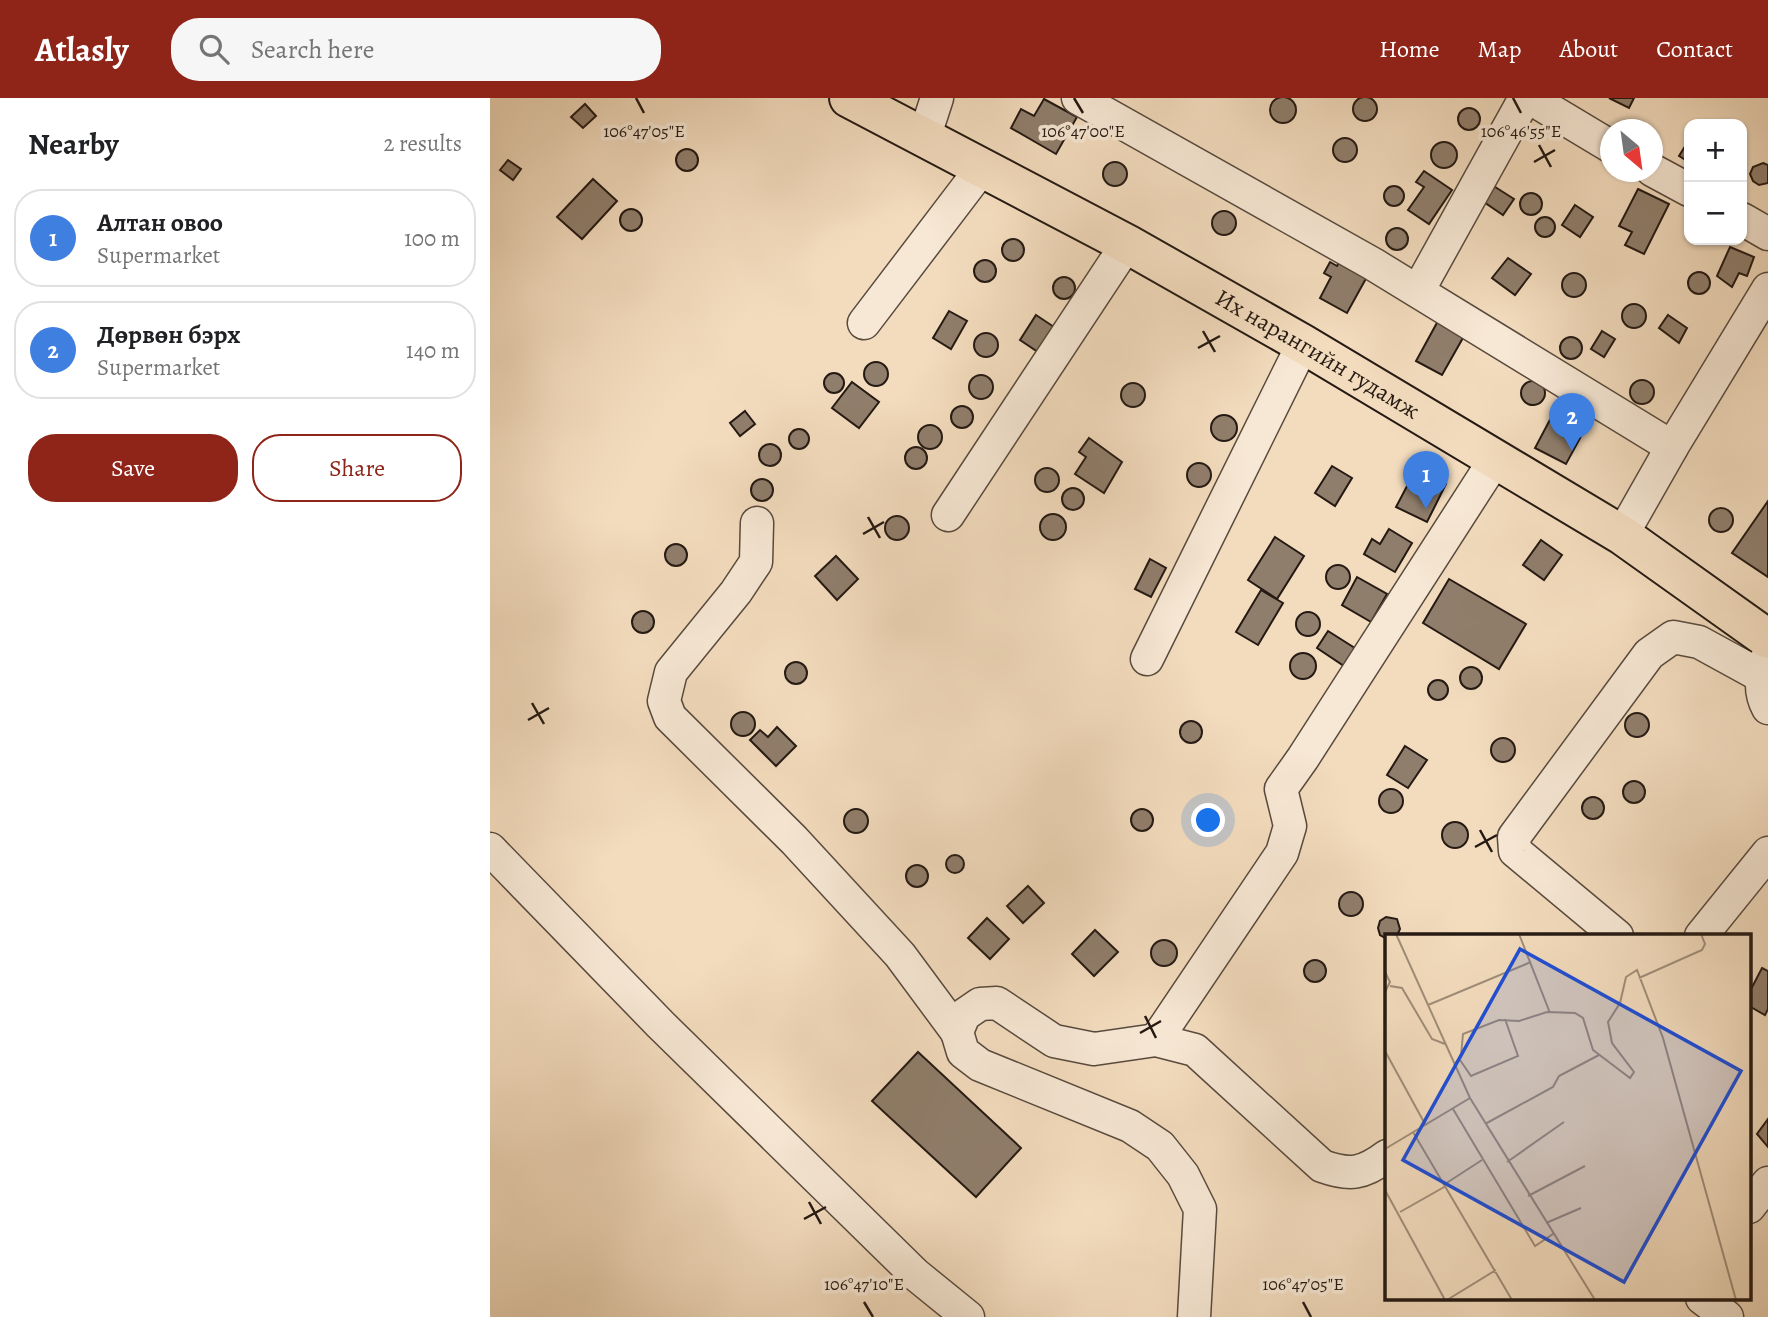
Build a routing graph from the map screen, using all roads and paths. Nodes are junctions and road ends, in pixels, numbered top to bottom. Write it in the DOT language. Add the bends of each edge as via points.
graph roads {
  1 [pos="849,98"];
  2 [pos="937,98"];
  3 [pos="1078,98"];
  4 [pos="1525,98"];
  5 [pos="1531,98"];
  6 [pos="924,138"];
  7 [pos="1600,139"];
  8 [pos="982,169"];
  9 [pos="1663,176"];
  10 [pos="1684,187"];
  11 [pos="1747,222"];
  12 [pos="1768,234"];
  13 [pos="1127,244"];
  14 [pos="1418,291"];
  15 [pos="1764,306"];
  16 [pos="864,323"];
  17 [pos="1303,344"];
  18 [pos="1672,447"];
  19 [pos="1496,458"];
  20 [pos="948,515"];
  21 [pos="757,523"];
  22 [pos="1622,535"];
  23 [pos="1768,639"];
  24 [pos="1147,659"];
  25 [pos="1765,665"];
  26 [pos="1768,708"];
  27 [pos="490,849"];
  28 [pos="1768,853"];
  29 [pos="1615,934"];
  30 [pos="1703,934"];
  31 [pos="957,1032"];
  32 [pos="1156,1041"];
  33 [pos="1385,1157"];
  34 [pos="1768,1183"];
  35 [pos="1750,1206"];
  36 [pos="1705,1300"];
  37 [pos="968,1317"];
  38 [pos="1194,1317"];
  39 [pos="1727,1317"];
  1 -- 6 [label="main road, Их нарангийн гудамж"];
  2 -- 6 [label="street"];
  3 -- 14 [label="street"];
  4 -- 14 [label="street"];
  5 -- 7 [label="street"];
  6 -- 8 [label="main road, Их нарангийн гудамж"];
  8 -- 13 [label="main road, Их нарангийн гудамж"];
  8 -- 16 [label="street"];
  9 -- 10 [label="street"];
  11 -- 12 [label="street"];
  13 -- 17 [label="main road, Их нарангийн гудамж"];
  13 -- 20 [label="street"];
  14 -- 18 [label="street"];
  15 -- 18 [label="street"];
  17 -- 19 [label="main road, Их нарангийн гудамж"];
  17 -- 24 [label="street"];
  18 -- 22 [label="street"];
  19 -- 22 [label="main road, Их нарангийн гудамж"];
  19 -- 32 [label="street" via="1281,789 1290,826 1282,853"];
  21 -- 31 [label="street" via="757,562 671,672 664,701 670,717 794,840 900,955"];
  22 -- 23 [label="main road, Их нарангийн гудамж"];
  25 -- 26 [label="street" via="1763,700"];
  25 -- 29 [label="street" via="1673,637 1649,654 1514,837 1515,851"];
  27 -- 37 [label="street" via="846,1207 915,1274"];
  28 -- 30 [label="street"];
  31 -- 32 [label="street" via="964,1015 979,1004 997,1003 1054,1041 1094,1049"];
  31 -- 38 [label="street" via="963,1052 980,1065 1130,1126 1160,1146 1183,1175 1200,1209"];
  32 -- 33 [label="street" via="1195,1050 1322,1166 1342,1173 1369,1169"];
  34 -- 35 [label="street"];
  36 -- 39 [label="street"];
}
